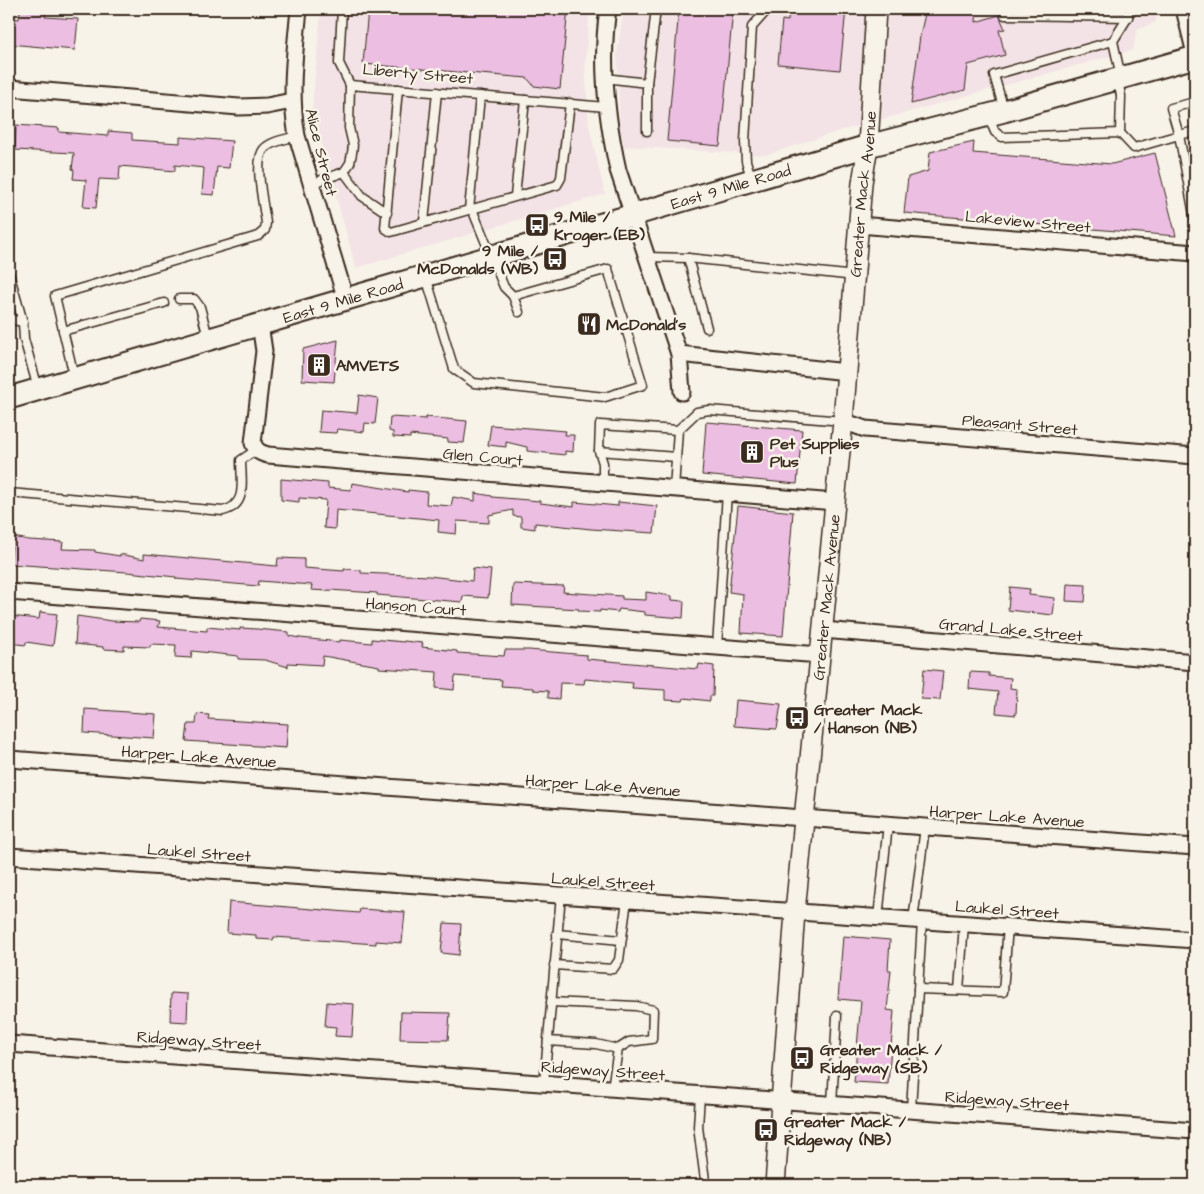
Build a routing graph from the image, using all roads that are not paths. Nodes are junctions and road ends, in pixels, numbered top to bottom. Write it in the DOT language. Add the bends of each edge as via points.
graph roads {
  1 [pos="300,9"];
  2 [pos="342,9"];
  3 [pos="608,9"];
  4 [pos="656,9"];
  5 [pos="768,9"];
  6 [pos="876,9"];
  7 [pos="1006,9"];
  8 [pos="1184,9"];
  9 [pos="1128,13"];
  10 [pos="1113,41"];
  11 [pos="1195,56"];
  12 [pos="605,78"];
  13 [pos="1120,78"];
  14 [pos="647,83"];
  15 [pos="350,85"];
  16 [pos="9,88"];
  17 [pos="398,89"];
  18 [pos="436,92"];
  19 [pos="480,96"];
  20 [pos="292,100"];
  21 [pos="525,100"];
  22 [pos="1195,102"];
  23 [pos="570,103"];
  24 [pos="606,106"];
  25 [pos="996,113"];
  26 [pos="646,130"];
  27 [pos="1195,131"];
  28 [pos="1120,133"];
  29 [pos="1179,135"];
  30 [pos="297,136"];
  31 [pos="868,146"];
  32 [pos="344,172"];
  33 [pos="753,181"];
  34 [pos="311,184"];
  35 [pos="515,196"];
  36 [pos="471,209"];
  37 [pos="387,213"];
  38 [pos="633,215"];
  39 [pos="1195,220"];
  40 [pos="424,222"];
  41 [pos="859,225"];
  42 [pos="1195,253"];
  43 [pos="493,257"];
  44 [pos="647,257"];
  45 [pos="688,258"];
  46 [pos="9,273"];
  47 [pos="855,276"];
  48 [pos="426,277"];
  49 [pos="513,296"];
  50 [pos="179,299"];
  51 [pos="346,300"];
  52 [pos="164,303"];
  53 [pos="518,312"];
  54 [pos="9,319"];
  55 [pos="23,322"];
  56 [pos="260,324"];
  57 [pos="707,328"];
  58 [pos="64,331"];
  59 [pos="208,340"];
  60 [pos="680,354"];
  61 [pos="847,372"];
  62 [pos="75,378"];
  63 [pos="38,390"];
  64 [pos="682,392"];
  65 [pos="9,398"];
  66 [pos="843,421"];
  67 [pos="678,430"];
  68 [pos="256,450"];
  69 [pos="599,451"];
  70 [pos="1195,456"];
  71 [pos="676,457"];
  72 [pos="603,483"];
  73 [pos="674,489"];
  74 [pos="9,493"];
  75 [pos="727,494"];
  76 [pos="835,502"];
  77 [pos="9,592"];
  78 [pos="823,630"];
  79 [pos="717,647"];
  80 [pos="820,655"];
  81 [pos="1195,662"];
  82 [pos="9,759"];
  83 [pos="805,818"];
  84 [pos="888,824"];
  85 [pos="925,827"];
  86 [pos="1195,847"];
  87 [pos="9,856"];
  88 [pos="561,895"];
  89 [pos="626,900"];
  90 [pos="795,912"];
  91 [pos="878,918"];
  92 [pos="918,921"];
  93 [pos="964,924"];
  94 [pos="1008,926"];
  95 [pos="557,934"];
  96 [pos="621,940"];
  97 [pos="1195,940"];
  98 [pos="554,965"];
  99 [pos="918,989"];
  100 [pos="959,990"];
  101 [pos="550,1002"];
  102 [pos="837,1016"];
  103 [pos="548,1041"];
  104 [pos="9,1044"];
  105 [pos="618,1049"];
  106 [pos="544,1084"];
  107 [pos="612,1088"];
  108 [pos="700,1095"];
  109 [pos="782,1101"];
  110 [pos="832,1104"];
  111 [pos="911,1110"];
  112 [pos="1195,1131"];
  113 [pos="708,1185"];
  114 [pos="775,1185"];
  1 -- 20 [label="street, Alice Street"];
  2 -- 15 [label="lane" via="339,63"];
  3 -- 12 [label="street" via="604,40"];
  4 -- 14 [label="lane"];
  5 -- 33 [label="lane" via="752,27 745,150"];
  6 -- 31 [label="street, Greater Mack Avenue"];
  7 -- 9 [label="lane" via="1005,15"];
  8 -- 11 [label="street"];
  9 -- 10 [label="lane"];
  10 -- 13 [label="lane"];
  10 -- 25 [label="lane" via="994,75"];
  11 -- 13 [label="main road, East 9 Mile Road"];
  12 -- 14 [label="lane"];
  12 -- 24 [label="street"];
  13 -- 25 [label="main road, East 9 Mile Road"];
  13 -- 28 [label="lane"];
  14 -- 26 [label="lane"];
  15 -- 17 [label="lane, Liberty Street"];
  15 -- 32 [label="lane, Liberty Street" via="352,145 350,163"];
  16 -- 20 [label="street" via="239,107 267,106"];
  17 -- 18 [label="lane, Liberty Street"];
  17 -- 37 [label="lane"];
  18 -- 19 [label="lane, Liberty Street"];
  18 -- 40 [label="lane"];
  19 -- 21 [label="lane, Liberty Street"];
  19 -- 36 [label="lane"];
  20 -- 30 [label="street, Alice Street"];
  21 -- 23 [label="lane, Liberty Street"];
  21 -- 35 [label="lane"];
  22 -- 29 [label="lane" via="1171,108"];
  23 -- 24 [label="lane, Liberty Street"];
  23 -- 35 [label="lane" via="561,178 556,185"];
  24 -- 38 [label="street" via="618,170"];
  25 -- 28 [label="lane" via="995,132 1002,138"];
  25 -- 31 [label="main road, East 9 Mile Road"];
  27 -- 29 [label="lane"];
  28 -- 29 [label="lane" via="1134,148"];
  29 -- 39 [label="lane"];
  30 -- 34 [label="street, Alice Street"];
  30 -- 58 [label="lane" via="264,149 258,162 266,223 265,230 258,236 55,296"];
  31 -- 33 [label="main road, East 9 Mile Road"];
  31 -- 41 [label="street, Greater Mack Avenue"];
  32 -- 34 [label="lane"];
  32 -- 37 [label="lane" via="362,196"];
  33 -- 38 [label="main road, East 9 Mile Road"];
  34 -- 51 [label="street, Alice Street"];
  35 -- 36 [label="lane"];
  36 -- 40 [label="lane"];
  36 -- 43 [label="lane"];
  37 -- 40 [label="lane" via="385,228 391,232"];
  38 -- 43 [label="main road, East 9 Mile Road"];
  38 -- 44 [label="street"];
  41 -- 42 [label="street, Lakeview Street"];
  41 -- 47 [label="street, Greater Mack Avenue"];
  43 -- 48 [label="main road, East 9 Mile Road"];
  43 -- 49 [label="lane" via="504,287"];
  44 -- 45 [label="lane"];
  44 -- 60 [label="street"];
  45 -- 47 [label="lane"];
  45 -- 57 [label="lane"];
  46 -- 55 [label="lane"];
  47 -- 61 [label="street, Greater Mack Avenue"];
  48 -- 49 [label="lane" via="454,369 474,383 605,397 643,385 608,269"];
  48 -- 51 [label="main road, East 9 Mile Road"];
  49 -- 53 [label="lane"];
  50 -- 59 [label="lane" via="194,299 200,307"];
  51 -- 56 [label="main road, East 9 Mile Road"];
  52 -- 58 [label="lane"];
  54 -- 55 [label="lane"];
  55 -- 63 [label="lane" via="24,339"];
  56 -- 59 [label="main road, East 9 Mile Road"];
  56 -- 68 [label="street" via="264,351 253,443"];
  58 -- 62 [label="lane"];
  59 -- 62 [label="main road, East 9 Mile Road"];
  60 -- 61 [label="street"];
  60 -- 64 [label="street"];
  61 -- 66 [label="street, Greater Mack Avenue"];
  62 -- 63 [label="main road, East 9 Mile Road"];
  63 -- 65 [label="main road, East 9 Mile Road"];
  66 -- 67 [label="lane" via="709,410 697,412"];
  66 -- 70 [label="street, Pleasant Street" via="865,428"];
  66 -- 76 [label="street, Greater Mack Avenue"];
  67 -- 69 [label="lane" via="600,425"];
  67 -- 71 [label="lane"];
  68 -- 72 [label="street, Glen Court" via="268,455"];
  68 -- 74 [label="lane" via="241,460 241,499 233,509 223,511"];
  69 -- 71 [label="lane"];
  69 -- 72 [label="lane"];
  71 -- 73 [label="lane"];
  72 -- 73 [label="street, Glen Court"];
  73 -- 75 [label="street, Glen Court"];
  75 -- 76 [label="street, Glen Court"];
  75 -- 79 [label="lane"];
  76 -- 78 [label="street, Greater Mack Avenue"];
  77 -- 79 [label="street, Hanson Court"];
  78 -- 80 [label="street, Greater Mack Avenue"];
  78 -- 81 [label="street, Grand Lake Street"];
  79 -- 80 [label="street, Hanson Court"];
  80 -- 83 [label="street, Greater Mack Avenue"];
  82 -- 83 [label="street, Harper Lake Avenue"];
  83 -- 84 [label="street, Harper Lake Avenue"];
  83 -- 90 [label="street, Greater Mack Avenue"];
  84 -- 85 [label="street, Harper Lake Avenue"];
  84 -- 91 [label="lane"];
  85 -- 86 [label="street, Harper Lake Avenue"];
  85 -- 92 [label="lane"];
  87 -- 88 [label="street, Laukel Street"];
  88 -- 89 [label="street, Laukel Street"];
  88 -- 95 [label="lane"];
  89 -- 90 [label="street, Laukel Street"];
  89 -- 96 [label="lane"];
  90 -- 91 [label="street, Laukel Street"];
  90 -- 109 [label="street, Greater Mack Avenue"];
  91 -- 92 [label="street, Laukel Street"];
  92 -- 93 [label="street, Laukel Street"];
  92 -- 99 [label="lane"];
  93 -- 94 [label="street, Laukel Street"];
  93 -- 100 [label="lane"];
  94 -- 97 [label="street, Laukel Street"];
  94 -- 100 [label="lane" via="1003,992"];
  95 -- 96 [label="lane"];
  95 -- 98 [label="lane"];
  96 -- 98 [label="lane" via="619,960 613,969"];
  98 -- 101 [label="lane"];
  99 -- 100 [label="lane"];
  99 -- 111 [label="lane"];
  101 -- 103 [label="lane"];
  101 -- 105 [label="lane" via="636,1006 653,1010 652,1039 629,1042"];
  102 -- 110 [label="lane"];
  103 -- 105 [label="lane"];
  103 -- 106 [label="lane"];
  104 -- 106 [label="street, Ridgeway Street"];
  105 -- 107 [label="lane"];
  106 -- 107 [label="street, Ridgeway Street"];
  107 -- 108 [label="street, Ridgeway Street"];
  108 -- 109 [label="street, Ridgeway Street"];
  108 -- 113 [label="lane" via="698,1127"];
  109 -- 110 [label="street, Ridgeway Street"];
  109 -- 114 [label="street, Greater Mack Avenue"];
  110 -- 111 [label="street, Ridgeway Street"];
  111 -- 112 [label="street, Ridgeway Street"];
}
